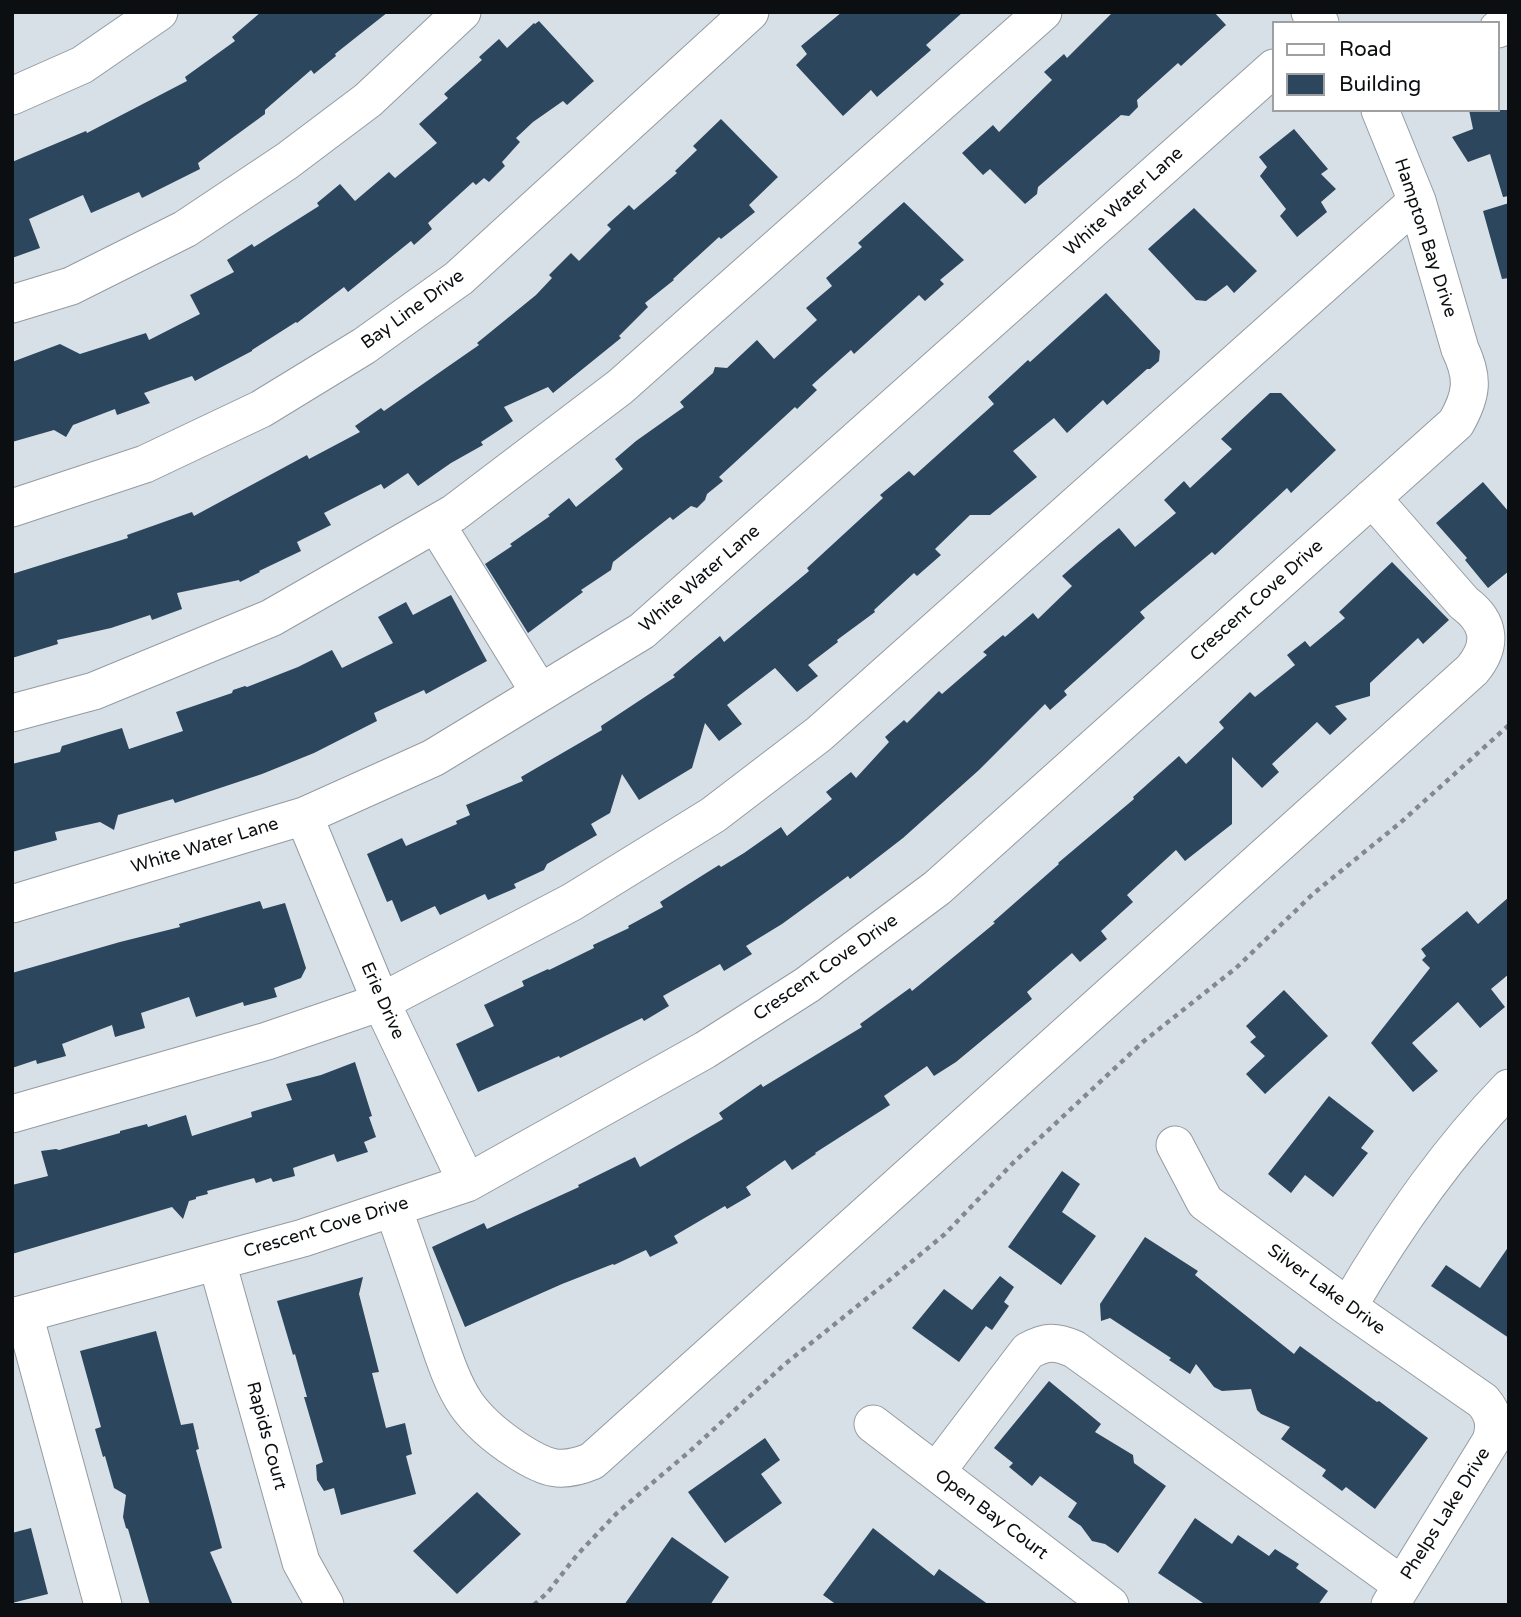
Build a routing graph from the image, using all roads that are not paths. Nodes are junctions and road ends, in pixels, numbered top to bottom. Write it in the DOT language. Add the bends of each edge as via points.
graph roads {
  1 [pos="159,12"];
  2 [pos="462,12"];
  3 [pos="750,12"];
  4 [pos="1043,12"];
  5 [pos="1272,70"];
  6 [pos="12,96"];
  7 [pos="1381,112"];
  8 [pos="1417,201"];
  9 [pos="12,304"];
  10 [pos="1468,367"];
  11 [pos="1372,498"];
  12 [pos="12,508"];
  13 [pos="436,524"];
  14 [pos="540,693"];
  15 [pos="12,713"];
  16 [pos="304,816"];
  17 [pos="12,904"];
  18 [pos="380,1002"];
  19 [pos="1509,1088"];
  20 [pos="12,1114"];
  21 [pos="1175,1145"];
  22 [pos="467,1183"];
  23 [pos="393,1208"];
  24 [pos="217,1262"];
  25 [pos="1349,1307"];
  26 [pos="18,1316"];
  27 [pos="1494,1419"];
  28 [pos="873,1424"];
  29 [pos="936,1472"];
  30 [pos="1396,1595"];
  31 [pos="103,1605"];
  32 [pos="325,1605"];
  33 [pos="1110,1605"];
  1 -- 6 [label="street" via="82,65"];
  2 -- 9 [label="street" via="368,100 185,229 71,286"];
  3 -- 12 [label="street, Bay Line Drive" via="459,278 364,346 261,409 145,464"];
  4 -- 13 [label="street" via="620,387"];
  5 -- 14 [label="street, White Water Lane" via="642,631"];
  7 -- 8 [label="street, Hampton Bay Drive"];
  8 -- 10 [label="street, Hampton Bay Drive"];
  8 -- 18 [label="street" via="808,742 713,815 572,902"];
  10 -- 11 [label="street, Crescent Cove Drive" via="1466,406 1456,423"];
  11 -- 22 [label="street, Crescent Cove Drive" via="937,888 807,985 705,1051"];
  11 -- 23 [label="street" via="1483,621 1486,634 1481,659 593,1461 563,1469 547,1467 493,1434 466,1404 448,1367"];
  13 -- 14 [label="street"];
  13 -- 15 [label="street" via="271,618 94,691"];
  14 -- 16 [label="street, White Water Lane" via="433,758"];
  16 -- 17 [label="street, White Water Lane"];
  16 -- 18 [label="street, Erie Drive"];
  18 -- 20 [label="street" via="267,1041"];
  18 -- 22 [label="street, Erie Drive"];
  19 -- 25 [label="street" via="1413,1203"];
  21 -- 25 [label="street, Silver Lake Drive" via="1205,1202"];
  22 -- 23 [label="street, Crescent Cove Drive"];
  23 -- 24 [label="street, Crescent Cove Drive"];
  24 -- 26 [label="street, Crescent Cove Drive"];
  24 -- 32 [label="street, Rapids Court" via="301,1562"];
  25 -- 27 [label="street, Silver Lake Drive" via="1483,1401"];
  26 -- 31 [label="street"];
  27 -- 30 [label="street, Phelps Lake Drive" via="1491,1441"];
  28 -- 29 [label="street, Open Bay Court"];
  29 -- 30 [label="street" via="1028,1351 1038,1345 1062,1344"];
  29 -- 33 [label="street, Open Bay Court"];
}
